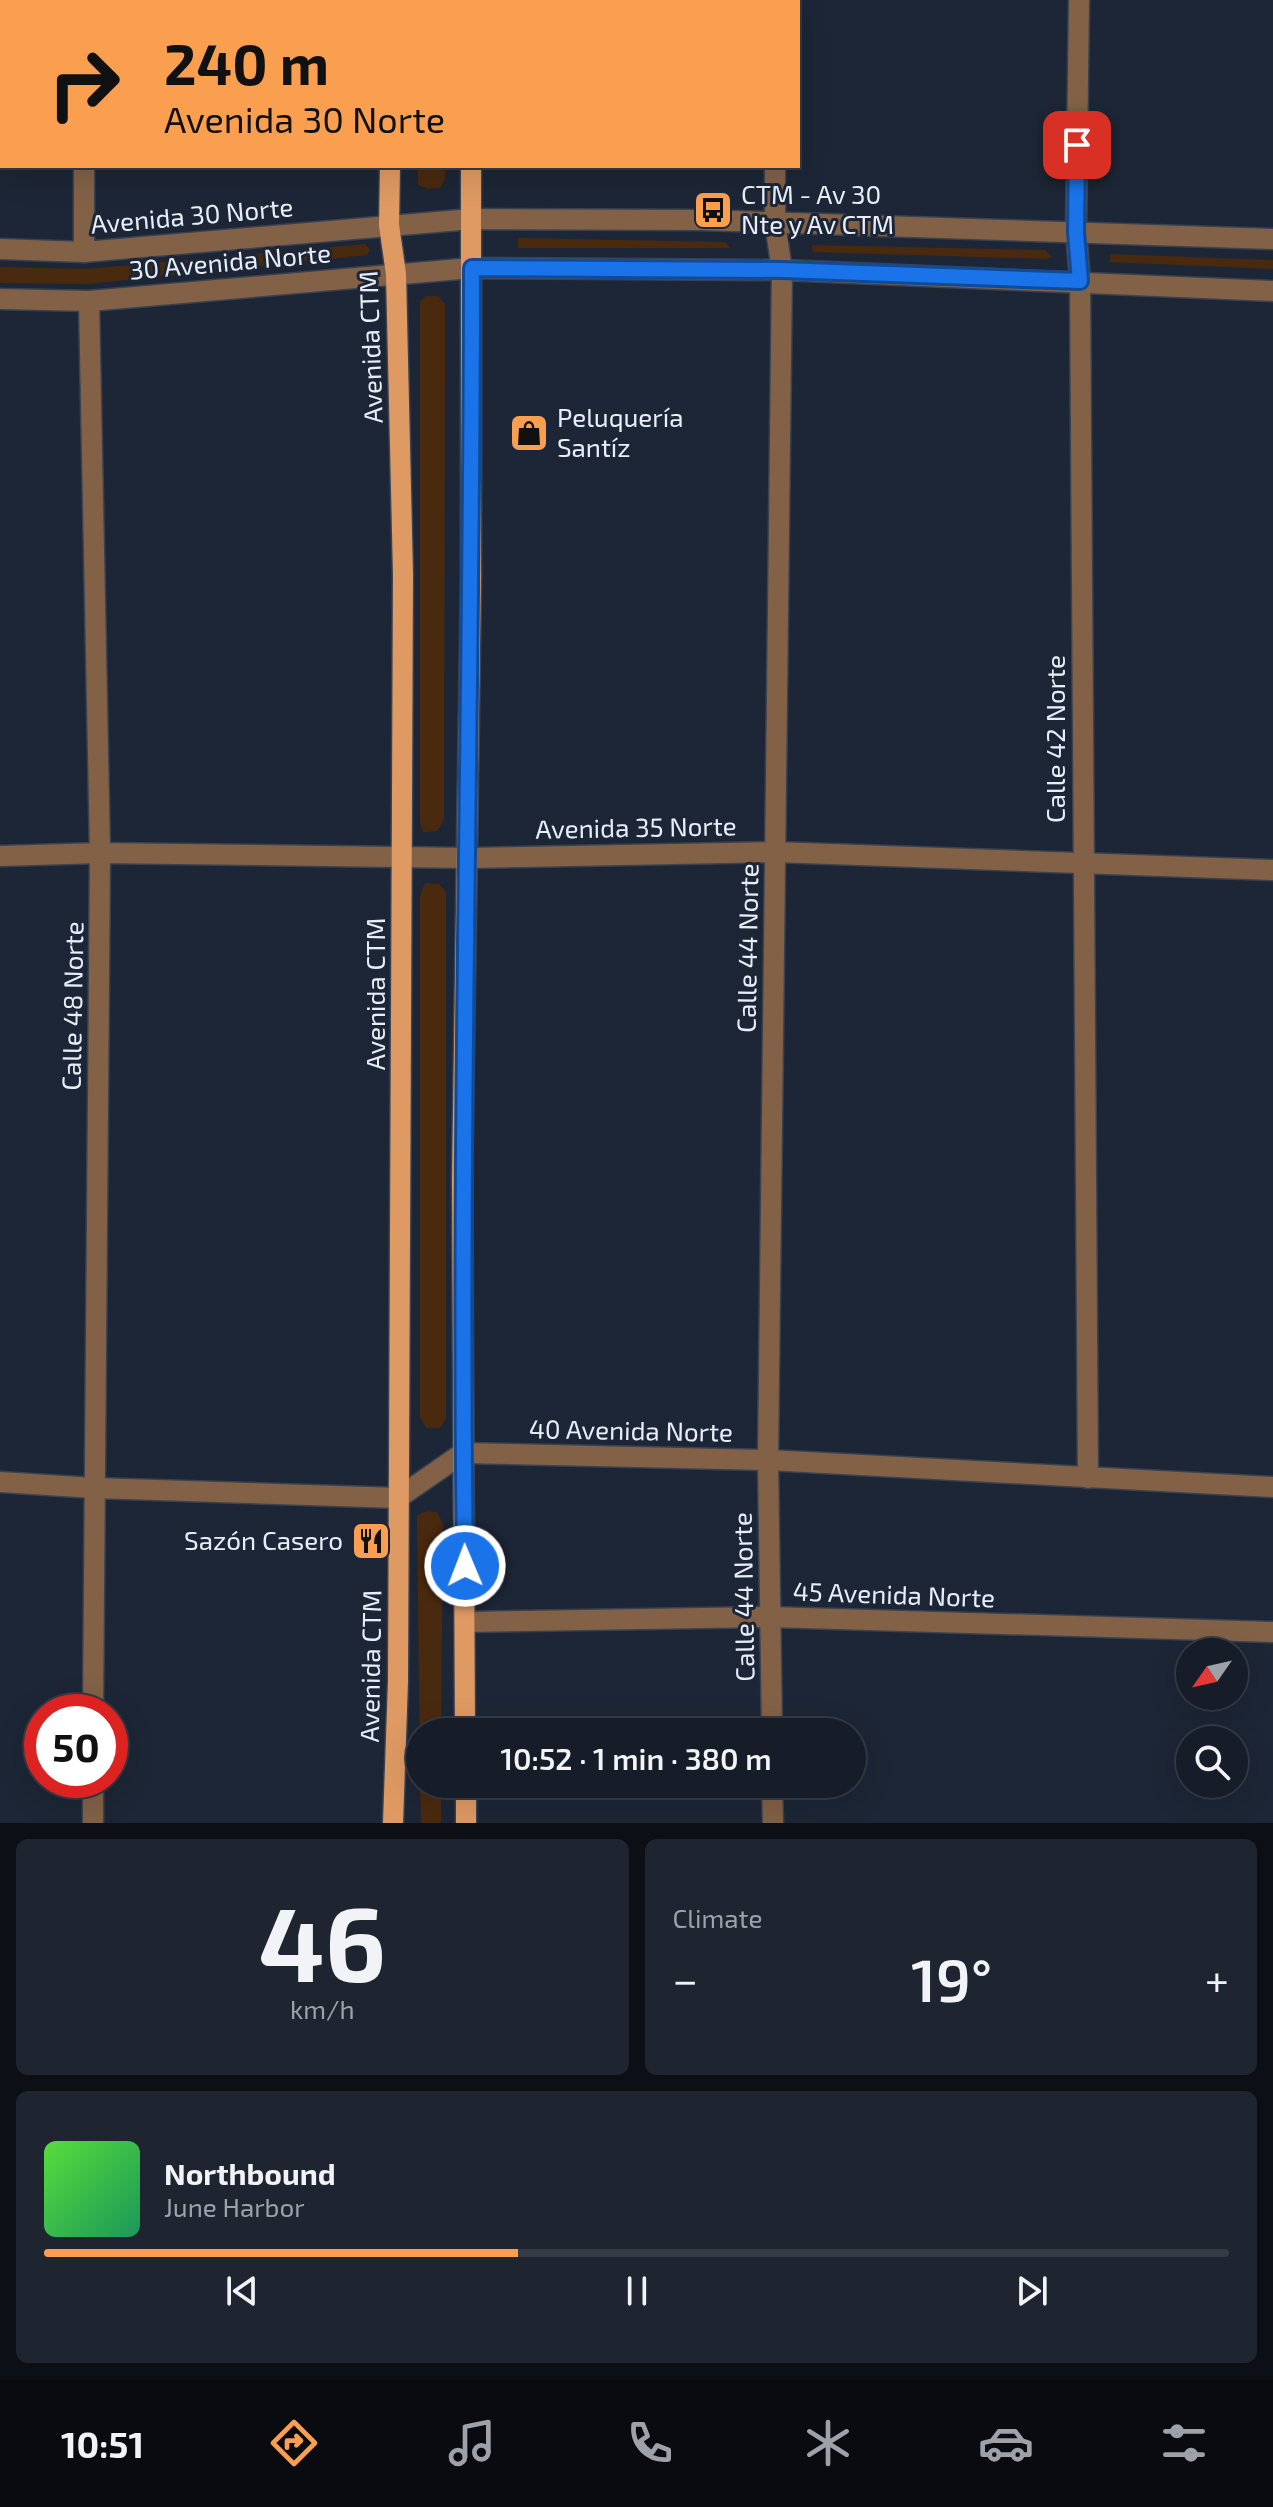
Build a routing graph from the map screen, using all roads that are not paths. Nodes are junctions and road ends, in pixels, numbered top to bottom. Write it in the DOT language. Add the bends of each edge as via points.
graph roads {
  1 [pos="1079,0"];
  2 [pos="84,168"];
  3 [pos="390,168"];
  4 [pos="471,168"];
  5 [pos="775,168"];
  6 [pos="472,219"];
  7 [pos="775,223"];
  8 [pos="389,225"];
  9 [pos="1076,232"];
  10 [pos="1273,239"];
  11 [pos="0,249"];
  12 [pos="84,252"];
  13 [pos="472,268"];
  14 [pos="782,270"];
  15 [pos="396,274"];
  16 [pos="1080,281"];
  17 [pos="1273,291"];
  18 [pos="0,299"];
  19 [pos="89,301"];
  20 [pos="775,852"];
  21 [pos="100,853"];
  22 [pos="0,856"];
  23 [pos="402,857"];
  24 [pos="468,858"];
  25 [pos="1083,863"];
  26 [pos="1273,870"];
  27 [pos="463,1453"];
  28 [pos="768,1460"];
  29 [pos="1088,1478"];
  30 [pos="0,1482"];
  31 [pos="1273,1487"];
  32 [pos="94,1488"];
  33 [pos="398,1498"];
  34 [pos="770,1617"];
  35 [pos="466,1622"];
  36 [pos="1273,1632"];
  37 [pos="93,1694"];
  38 [pos="465,1718"];
  39 [pos="772,1718"];
  40 [pos="93,1798"];
  41 [pos="466,1798"];
  42 [pos="772,1798"];
  43 [pos="93,1823"];
  44 [pos="393,1823"];
  45 [pos="466,1823"];
  46 [pos="773,1823"];
  1 -- 9 [label="street, Calle 42 Norte"];
  2 -- 12 [label="street"];
  3 -- 8 [label="main road, Avenida CTM"];
  4 -- 6 [label="main road"];
  5 -- 7 [label="street, Calle 44 Norte"];
  6 -- 7 [label="street"];
  6 -- 8 [label="street"];
  6 -- 13 [label="main road"];
  7 -- 9 [label="street"];
  7 -- 14 [label="street, Calle 44 Norte"];
  8 -- 12 [label="street, Avenida 30 Norte"];
  8 -- 15 [label="main road, Avenida CTM"];
  9 -- 10 [label="street"];
  9 -- 16 [label="street, Calle 42 Norte"];
  11 -- 12 [label="street, Avenida 30 Norte"];
  13 -- 14 [label="street"];
  13 -- 15 [label="street, 30 Avenida Norte"];
  13 -- 24 [label="main road"];
  14 -- 16 [label="street"];
  14 -- 20 [label="street, Calle 44 Norte"];
  15 -- 19 [label="street, 30 Avenida Norte"];
  15 -- 23 [label="main road, Avenida CTM"];
  16 -- 17 [label="street"];
  16 -- 25 [label="street, Calle 42 Norte"];
  18 -- 19 [label="street"];
  19 -- 21 [label="street, Calle 48 Norte"];
  20 -- 24 [label="street, Avenida 35 Norte"];
  20 -- 25 [label="street, Avenida 35 Norte"];
  20 -- 28 [label="street, Calle 44 Norte"];
  21 -- 22 [label="street, Avenida 35 Norte"];
  21 -- 23 [label="street, Avenida 35 Norte"];
  21 -- 32 [label="street, Calle 48 Norte"];
  23 -- 24 [label="street, Avenida 35 Norte"];
  23 -- 33 [label="main road, Avenida CTM"];
  24 -- 27 [label="main road"];
  25 -- 26 [label="street, Avenida 35 Norte"];
  25 -- 29 [label="street, Calle 42 Norte"];
  27 -- 28 [label="street, 40 Avenida Norte"];
  27 -- 33 [label="street"];
  27 -- 35 [label="main road"];
  28 -- 29 [label="street, 40 Avenida Norte"];
  28 -- 34 [label="street, Calle 44 Norte"];
  29 -- 31 [label="street, 40 Avenida Norte"];
  30 -- 32 [label="street"];
  32 -- 33 [label="street"];
  32 -- 37 [label="street, Calle 48 Norte"];
  33 -- 44 [label="main road, Avenida CTM"];
  34 -- 35 [label="street, 45 Avenida Norte"];
  34 -- 36 [label="street, 45 Avenida Norte"];
  34 -- 39 [label="street, Calle 44 Norte"];
  35 -- 38 [label="main road"];
  40 -- 43 [label="street"];
  41 -- 45 [label="main road"];
  42 -- 46 [label="street"];
}
